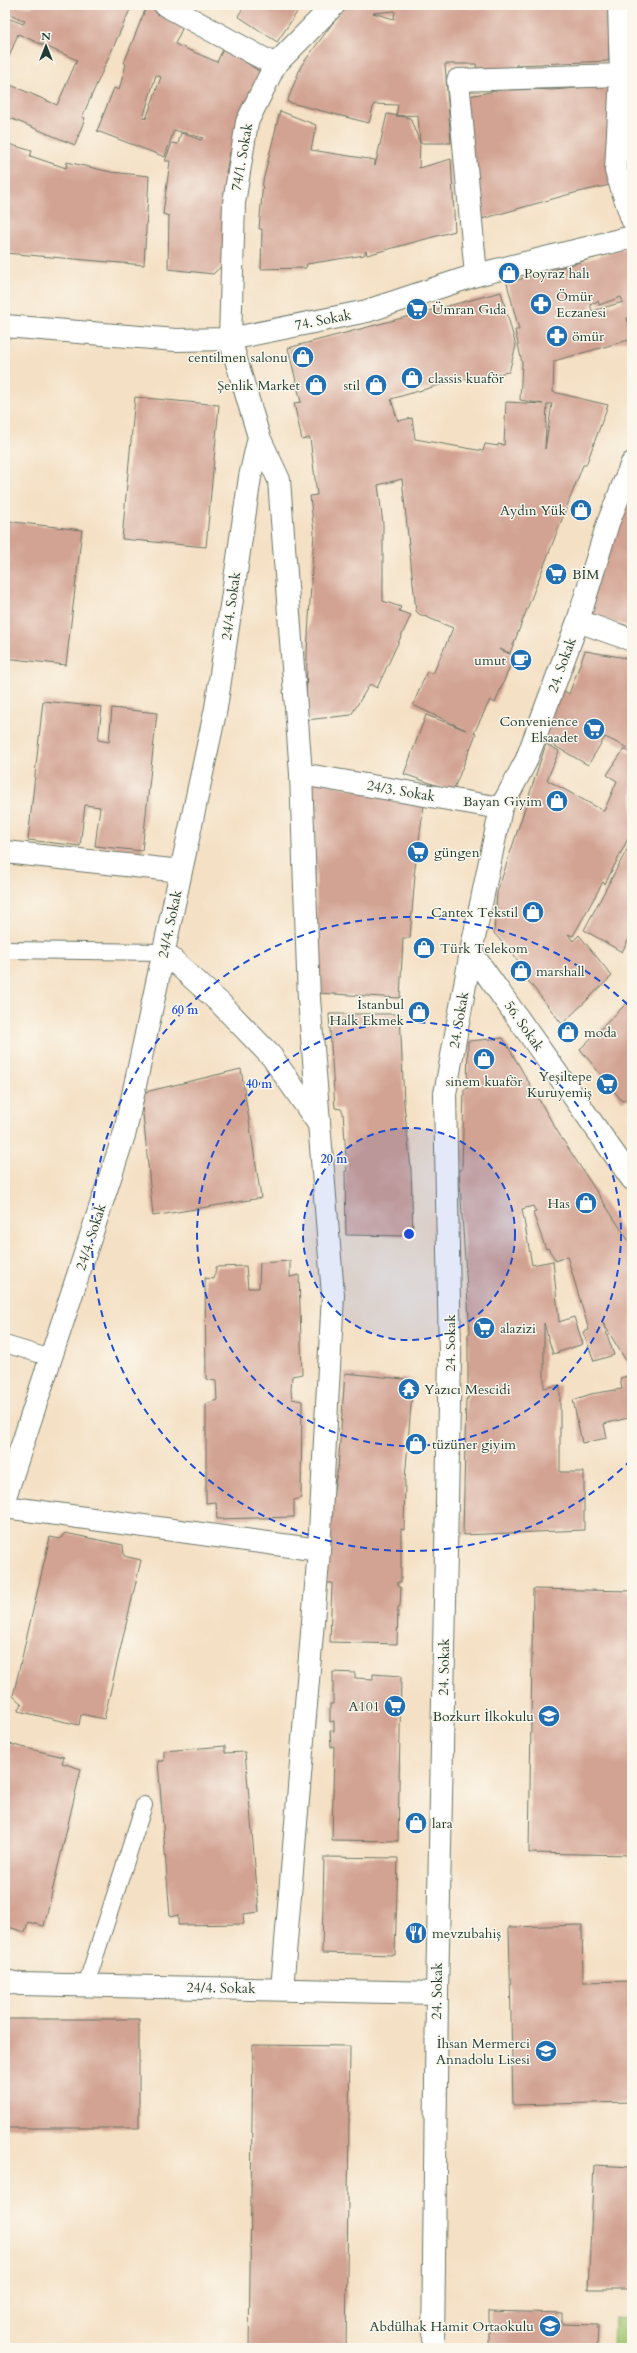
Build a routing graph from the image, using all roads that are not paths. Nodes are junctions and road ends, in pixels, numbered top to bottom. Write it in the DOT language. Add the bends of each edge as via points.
graph roads {
  1 [pos="165,5"];
  2 [pos="334,5"];
  3 [pos="619,5"];
  4 [pos="275,65"];
  5 [pos="621,75"];
  6 [pos="632,219"];
  7 [pos="632,237"];
  8 [pos="476,275"];
  9 [pos="5,326"];
  10 [pos="230,339"];
  11 [pos="259,437"];
  12 [pos="632,464"];
  13 [pos="578,621"];
  14 [pos="632,640"];
  15 [pos="301,774"];
  16 [pos="501,808"];
  17 [pos="5,852"];
  18 [pos="181,871"];
  19 [pos="5,950"];
  20 [pos="164,952"];
  21 [pos="471,952"];
  22 [pos="319,1124"];
  23 [pos="632,1179"];
  24 [pos="5,1344"];
  25 [pos="51,1358"];
  26 [pos="5,1497"];
  27 [pos="5,1507"];
  28 [pos="319,1550"];
  29 [pos="144,1806"];
  30 [pos="5,1981"];
  31 [pos="86,1985"];
  32 [pos="282,1989"];
  33 [pos="437,1993"];
  34 [pos="433,2348"];
  1 -- 4 [label="street"];
  2 -- 4 [label="street, 74/1. Sokak"];
  3 -- 5 [label="street"];
  4 -- 10 [label="street, 74/1. Sokak" via="247,122 234,203"];
  5 -- 6 [label="street" via="616,171"];
  5 -- 8 [label="street" via="458,80"];
  7 -- 8 [label="street, 74. Sokak"];
  8 -- 10 [label="street, 74. Sokak" via="366,311"];
  9 -- 10 [label="street, 74. Sokak" via="176,340"];
  10 -- 11 [label="street, 24/4. Sokak"];
  11 -- 15 [label="street" via="279,480"];
  11 -- 18 [label="street, 24/4. Sokak" via="250,478 216,708"];
  12 -- 13 [label="street, 24. Sokak" via="608,523"];
  13 -- 14 [label="street"];
  13 -- 16 [label="street, 24. Sokak" via="526,761"];
  15 -- 16 [label="street, 24/3. Sokak"];
  15 -- 22 [label="street" via="309,999"];
  16 -- 21 [label="street, 24. Sokak"];
  17 -- 18 [label="street"];
  18 -- 20 [label="street, 24/4. Sokak"];
  19 -- 20 [label="lane"];
  20 -- 22 [label="street" via="221,1004 272,1057"];
  20 -- 25 [label="street, 24/4. Sokak" via="125,1132"];
  21 -- 23 [label="street, 56. Sokak"];
  21 -- 33 [label="street, 24. Sokak" via="445,1094 450,1355"];
  22 -- 28 [label="street" via="333,1295"];
  24 -- 25 [label="lane"];
  25 -- 26 [label="street, 24/4. Sokak"];
  27 -- 28 [label="street"];
  28 -- 32 [label="street"];
  29 -- 31 [label="lane"];
  30 -- 31 [label="street, 24/4. Sokak"];
  31 -- 32 [label="street, 24/4. Sokak"];
  32 -- 33 [label="street, 24/4. Sokak"];
  33 -- 34 [label="street, 24. Sokak"];
}
